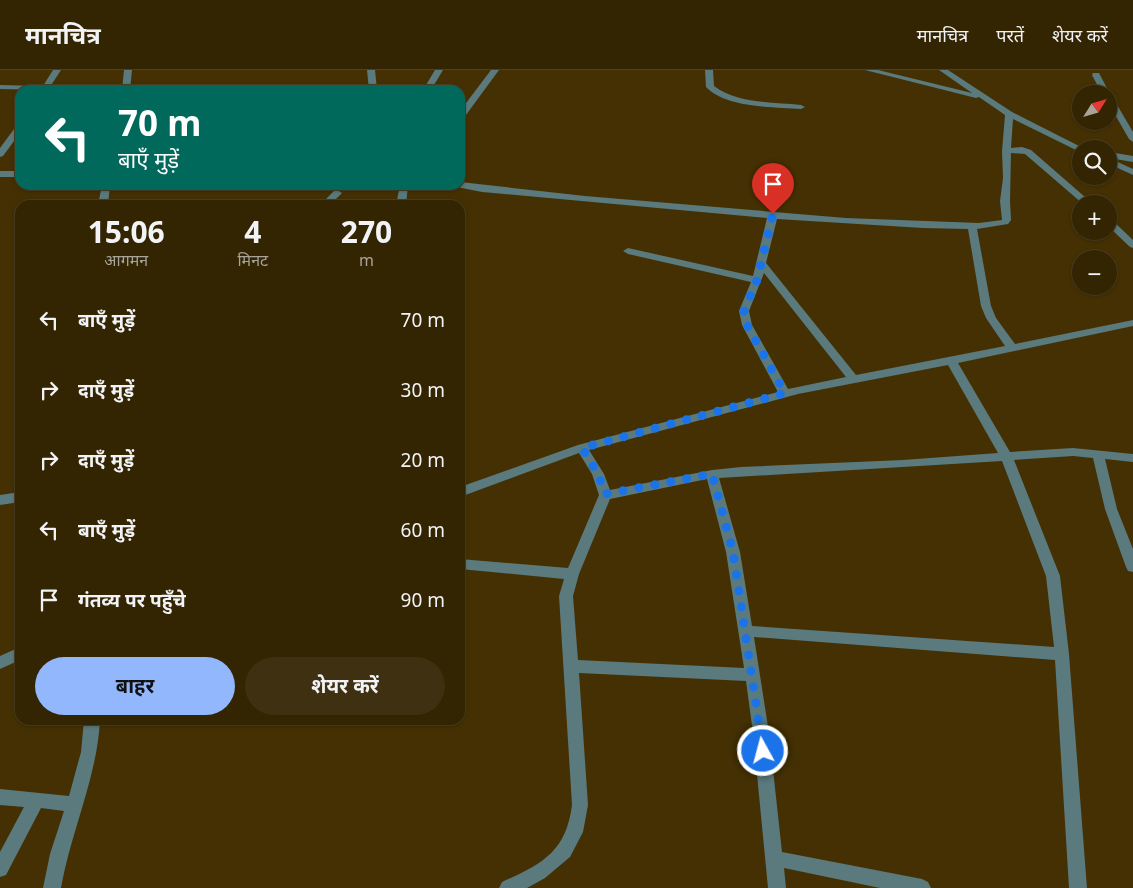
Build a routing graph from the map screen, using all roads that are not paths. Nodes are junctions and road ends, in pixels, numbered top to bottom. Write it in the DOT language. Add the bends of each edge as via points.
graph roads {
  1 [pos="57,70"];
  2 [pos="128,70"];
  3 [pos="370,70"];
  4 [pos="440,70"];
  5 [pos="495,70"];
  6 [pos="709,70"];
  7 [pos="869,70"];
  8 [pos="943,70"];
  9 [pos="1096,75"];
  10 [pos="48,85"];
  11 [pos="126,85"];
  12 [pos="372,85"];
  13 [pos="430,85"];
  14 [pos="1101,85"];
  15 [pos="0,87"];
  16 [pos="15,88"];
  17 [pos="985,98"];
  18 [pos="801,107"];
  19 [pos="465,110"];
  20 [pos="1118,113"];
  21 [pos="1009,114"];
  22 [pos="15,134"];
  23 [pos="1133,139"];
  24 [pos="1072,145"];
  25 [pos="1006,151"];
  26 [pos="0,154"];
  27 [pos="1117,156"];
  28 [pos="1133,159"];
  29 [pos="1117,165"];
  30 [pos="1133,172"];
  31 [pos="0,174"];
  32 [pos="15,174"];
  33 [pos="465,186"];
  34 [pos="337,193"];
  35 [pos="1078,195"];
  36 [pos="330,200"];
  37 [pos="773,214"];
  38 [pos="972,226"];
  39 [pos="1117,230"];
  40 [pos="1133,245"];
  41 [pos="628,251"];
  42 [pos="762,264"];
  43 [pos="757,280"];
  44 [pos="1133,323"];
  45 [pos="1012,348"];
  46 [pos="951,361"];
  47 [pos="853,379"];
  48 [pos="785,393"];
  49 [pos="582,448"];
  50 [pos="1098,455"];
  51 [pos="1006,456"];
  52 [pos="1133,458"];
  53 [pos="712,474"];
  54 [pos="465,490"];
  55 [pos="605,494"];
  56 [pos="15,498"];
  57 [pos="0,500"];
  58 [pos="465,564"];
  59 [pos="1133,567"];
  60 [pos="572,574"];
  61 [pos="746,631"];
  62 [pos="1062,654"];
  63 [pos="15,656"];
  64 [pos="0,663"];
  65 [pos="570,666"];
  66 [pos="752,675"];
  67 [pos="92,725"];
  68 [pos="0,797"];
  69 [pos="36,801"];
  70 [pos="74,804"];
  71 [pos="774,858"];
  72 [pos="0,869"];
  73 [pos="52,888"];
  74 [pos="508,888"];
  75 [pos="777,888"];
  76 [pos="922,888"];
  77 [pos="1078,888"];
  1 -- 10 [label="street"];
  2 -- 11 [label="street"];
  3 -- 12 [label="street"];
  4 -- 13 [label="street"];
  5 -- 19 [label="street"];
  6 -- 18 [label="street" via="710,87 719,93"];
  7 -- 17 [label="street"];
  8 -- 17 [label="street"];
  9 -- 14 [label="street"];
  15 -- 16 [label="street"];
  17 -- 21 [label="street"];
  20 -- 23 [label="street"];
  21 -- 24 [label="street"];
  21 -- 25 [label="street"];
  22 -- 26 [label="street"];
  25 -- 35 [label="street" via="1028,152"];
  25 -- 38 [label="street" via="1008,219 996,226"];
  27 -- 28 [label="street"];
  29 -- 30 [label="street"];
  31 -- 32 [label="street"];
  33 -- 37 [label="street"];
  34 -- 36 [label="street"];
  37 -- 38 [label="street"];
  37 -- 42 [label="street"];
  38 -- 45 [label="street" via="986,306"];
  39 -- 40 [label="street"];
  41 -- 43 [label="street"];
  42 -- 43 [label="street"];
  42 -- 47 [label="street"];
  43 -- 48 [label="street" via="744,311 745,319"];
  44 -- 45 [label="street"];
  45 -- 46 [label="street"];
  46 -- 47 [label="street"];
  46 -- 51 [label="street"];
  47 -- 48 [label="street"];
  48 -- 49 [label="street"];
  49 -- 54 [label="street"];
  49 -- 55 [label="street" via="598,474"];
  50 -- 51 [label="street" via="1072,452"];
  50 -- 52 [label="street"];
  50 -- 59 [label="street" via="1111,508"];
  51 -- 53 [label="street"];
  51 -- 62 [label="street" via="1053,576"];
  53 -- 55 [label="street"];
  53 -- 61 [label="street" via="733,552"];
  55 -- 60 [label="street"];
  56 -- 57 [label="street"];
  58 -- 60 [label="street"];
  60 -- 65 [label="street" via="566,596"];
  61 -- 62 [label="street"];
  61 -- 66 [label="street"];
  62 -- 77 [label="street"];
  63 -- 64 [label="street"];
  65 -- 66 [label="street"];
  65 -- 74 [label="street" via="580,805 576,831 567,848 550,864 531,878"];
  66 -- 71 [label="street"];
  67 -- 70 [label="street" via="86,767"];
  68 -- 69 [label="street"];
  69 -- 70 [label="street"];
  69 -- 72 [label="street"];
  70 -- 73 [label="street"];
  71 -- 75 [label="street"];
  71 -- 76 [label="street"];
}
